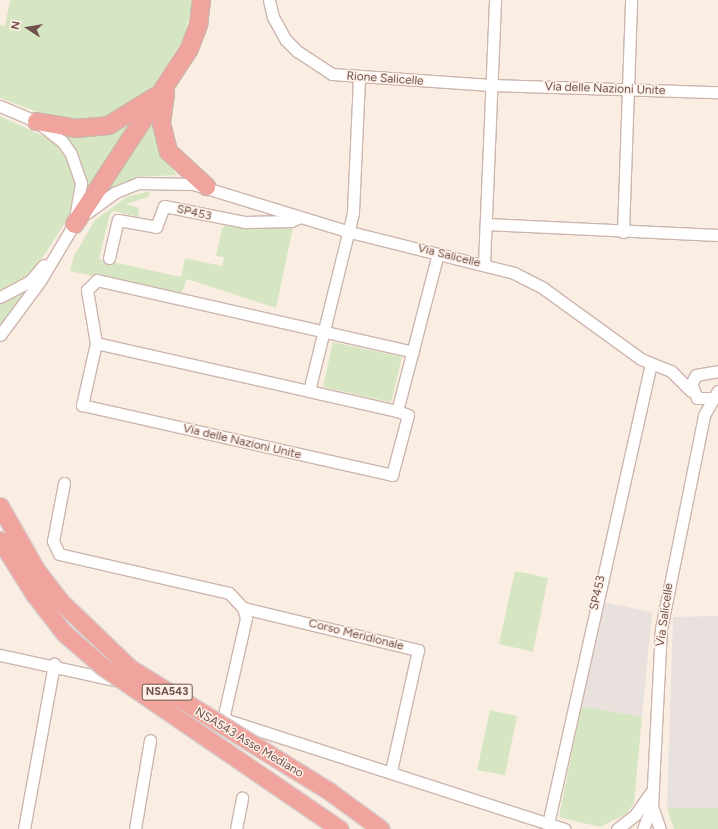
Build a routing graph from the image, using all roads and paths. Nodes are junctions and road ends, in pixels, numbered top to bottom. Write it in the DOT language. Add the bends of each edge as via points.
graph roads {
  1 [pos="201,0"];
  2 [pos="269,0"];
  3 [pos="495,0"];
  4 [pos="631,0"];
  5 [pos="359,79"];
  6 [pos="491,85"];
  7 [pos="167,86"];
  8 [pos="627,90"];
  9 [pos="718,92"];
  10 [pos="0,106"];
  11 [pos="36,120"];
  12 [pos="206,186"];
  13 [pos="300,217"];
  14 [pos="74,224"];
  15 [pos="486,224"];
  16 [pos="350,232"];
  17 [pos="624,232"];
  18 [pos="718,235"];
  19 [pos="58,250"];
  20 [pos="438,254"];
  21 [pos="109,258"];
  22 [pos="484,264"];
  23 [pos="0,297"];
  24 [pos="323,332"];
  25 [pos="0,335"];
  26 [pos="96,343"];
  27 [pos="413,352"];
  28 [pos="651,363"];
  29 [pos="671,371"];
  30 [pos="718,371"];
  31 [pos="700,373"];
  32 [pos="309,391"];
  33 [pos="693,393"];
  34 [pos="715,394"];
  35 [pos="398,411"];
  36 [pos="701,426"];
  37 [pos="64,483"];
  38 [pos="0,506"];
  39 [pos="0,540"];
  40 [pos="243,608"];
  41 [pos="0,655"];
  42 [pos="54,664"];
  43 [pos="223,719"];
  44 [pos="150,740"];
  45 [pos="390,771"];
  46 [pos="653,788"];
  47 [pos="242,798"];
  48 [pos="652,806"];
  49 [pos="548,824"];
  50 [pos="24,829"];
  51 [pos="135,829"];
  52 [pos="236,829"];
  53 [pos="340,829"];
  54 [pos="381,829"];
  55 [pos="564,829"];
  56 [pos="617,829"];
  57 [pos="643,829"];
  58 [pos="660,829"];
  1 -- 7 [label="highway" via="198,24 189,48"];
  2 -- 5 [label="street, Rione Salicelle" via="273,17 297,51 332,74"];
  3 -- 6 [label="street"];
  4 -- 8 [label="street"];
  5 -- 6 [label="street, Rione Salicelle"];
  5 -- 16 [label="street"];
  6 -- 8 [label="street, Via delle Nazioni Unite"];
  6 -- 15 [label="street"];
  7 -- 11 [label="highway" via="142,106 108,125 75,128"];
  7 -- 12 [label="highway" via="161,123 168,151"];
  7 -- 14 [label="highway"];
  8 -- 9 [label="street, Via delle Nazioni Unite"];
  8 -- 17 [label="street"];
  10 -- 11 [label="street"];
  11 -- 14 [label="street" via="63,142 77,169 80,199"];
  12 -- 13 [label="street, Via Salicelle"];
  12 -- 14 [label="street, Via Salicelle" via="176,182 138,184 98,203"];
  13 -- 16 [label="street, Via Salicelle"];
  13 -- 21 [label="street, SP453" via="291,221 245,222 164,206 156,227 118,220"];
  14 -- 19 [label="street"];
  15 -- 17 [label="street"];
  15 -- 22 [label="street"];
  16 -- 20 [label="street, Via Salicelle"];
  16 -- 24 [label="street"];
  17 -- 18 [label="street"];
  19 -- 23 [label="street" via="30,281"];
  19 -- 25 [label="street" via="40,281"];
  20 -- 22 [label="street, Via Salicelle"];
  20 -- 27 [label="street"];
  22 -- 28 [label="street, Via Salicelle" via="543,288"];
  24 -- 26 [label="street, Via delle Nazioni Unite" via="97,280 87,290"];
  24 -- 27 [label="street, Via delle Nazioni Unite"];
  24 -- 32 [label="street"];
  26 -- 32 [label="street"];
  26 -- 35 [label="street, Via delle Nazioni Unite" via="82,406 392,475 408,415"];
  27 -- 35 [label="street"];
  28 -- 29 [label="street, Via Salicelle"];
  28 -- 49 [label="street, SP453"];
  29 -- 31 [label="street, Via Salicelle"];
  29 -- 33 [label="street, Via Salicelle"];
  30 -- 31 [label="street, Via Salicelle"];
  31 -- 33 [label="street" via="691,384"];
  32 -- 35 [label="street"];
  33 -- 34 [label="street, Via Salicelle"];
  33 -- 36 [label="street, Via Salicelle"];
  34 -- 36 [label="street, Via Salicelle"];
  36 -- 46 [label="street, Via Salicelle" via="661,629"];
  37 -- 40 [label="street" via="53,541 59,554 229,593"];
  38 -- 54 [label="highway, NSA543 Asse Mediano / NSA543, bridge" via="37,571 61,602 130,668 329,791"];
  39 -- 53 [label="highway, NSA543 Asse Mediano / NSA543, bridge" via="34,594 64,633 103,667"];
  40 -- 43 [label="street" via="246,618"];
  40 -- 45 [label="street, Corso Meridionale" via="418,650"];
  41 -- 42 [label="street"];
  42 -- 43 [label="street" via="108,678"];
  42 -- 50 [label="street"];
  43 -- 45 [label="street"];
  44 -- 51 [label="street"];
  45 -- 49 [label="street"];
  46 -- 48 [label="street, Via Salicelle"];
  46 -- 56 [label="street" via="635,816"];
  47 -- 52 [label="street"];
  48 -- 57 [label="street"];
  48 -- 58 [label="street"];
  49 -- 55 [label="street"];
}
